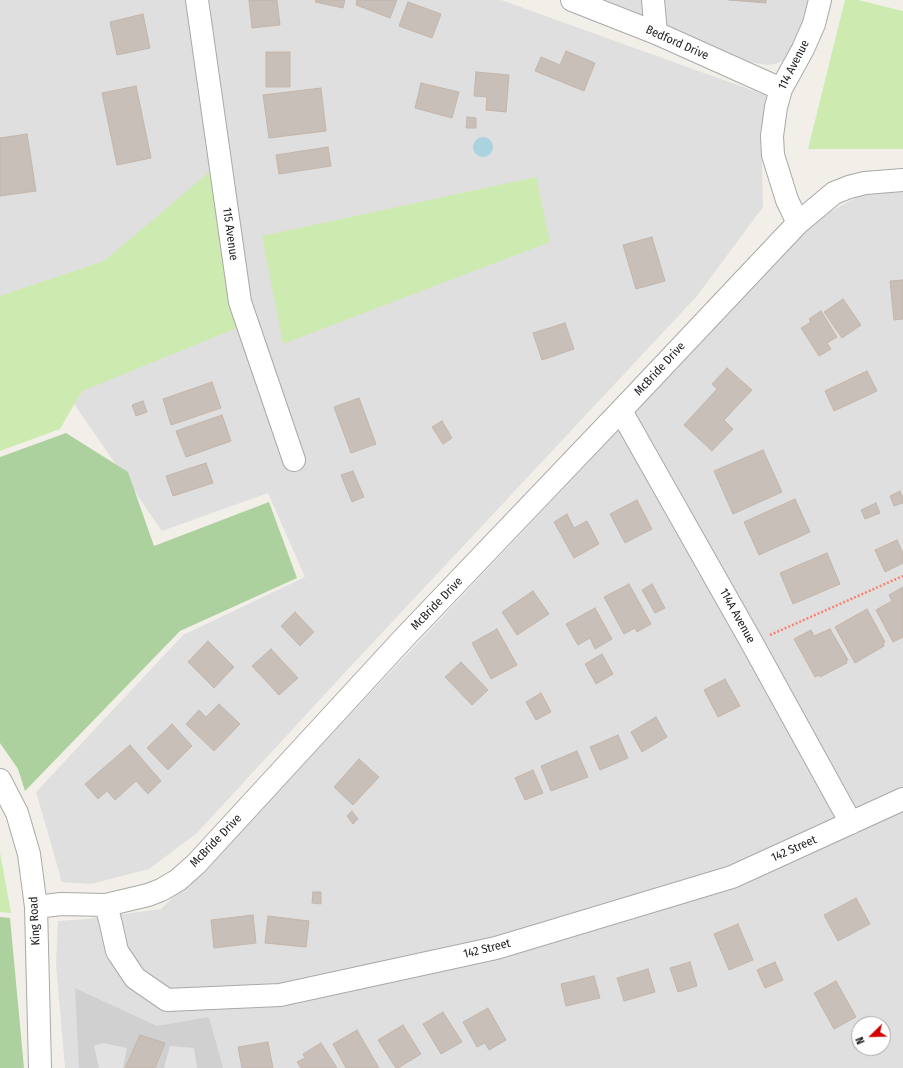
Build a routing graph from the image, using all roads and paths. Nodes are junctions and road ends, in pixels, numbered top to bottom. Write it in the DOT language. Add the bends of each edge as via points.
graph roads {
  1 [pos="197,0"];
  2 [pos="572,0"];
  3 [pos="653,0"];
  4 [pos="820,0"];
  5 [pos="656,33"];
  6 [pos="781,89"];
  7 [pos="903,180"];
  8 [pos="798,223"];
  9 [pos="621,411"];
  10 [pos="294,460"];
  11 [pos="903,576"];
  12 [pos="767,637"];
  13 [pos="0,780"];
  14 [pos="903,799"];
  15 [pos="851,823"];
  16 [pos="106,905"];
  17 [pos="36,907"];
  18 [pos="40,1068"];
  1 -- 10 [label="street, 115 Avenue" via="240,302"];
  2 -- 5 [label="street, Bedford Drive"];
  3 -- 5 [label="street"];
  4 -- 6 [label="street, 114 Avenue" via="804,49"];
  5 -- 6 [label="street, Bedford Drive"];
  6 -- 8 [label="street, 114 Avenue" via="772,136 773,155"];
  7 -- 8 [label="street, McBride Drive" via="865,183 834,193"];
  8 -- 9 [label="street, McBride Drive"];
  9 -- 15 [label="street, 114A Avenue"];
  9 -- 16 [label="street, McBride Drive" via="403,639 196,864 178,880 148,896"];
  11 -- 12 [label="path"];
  13 -- 17 [label="street, King Road" via="17,813 26,840"];
  14 -- 15 [label="street, 142 Street"];
  15 -- 16 [label="street, 142 Street" via="732,877 496,948 280,995 167,1000 135,978 117,951"];
  16 -- 17 [label="street, McBride Drive" via="62,904"];
  17 -- 18 [label="street, King Road"];
}
